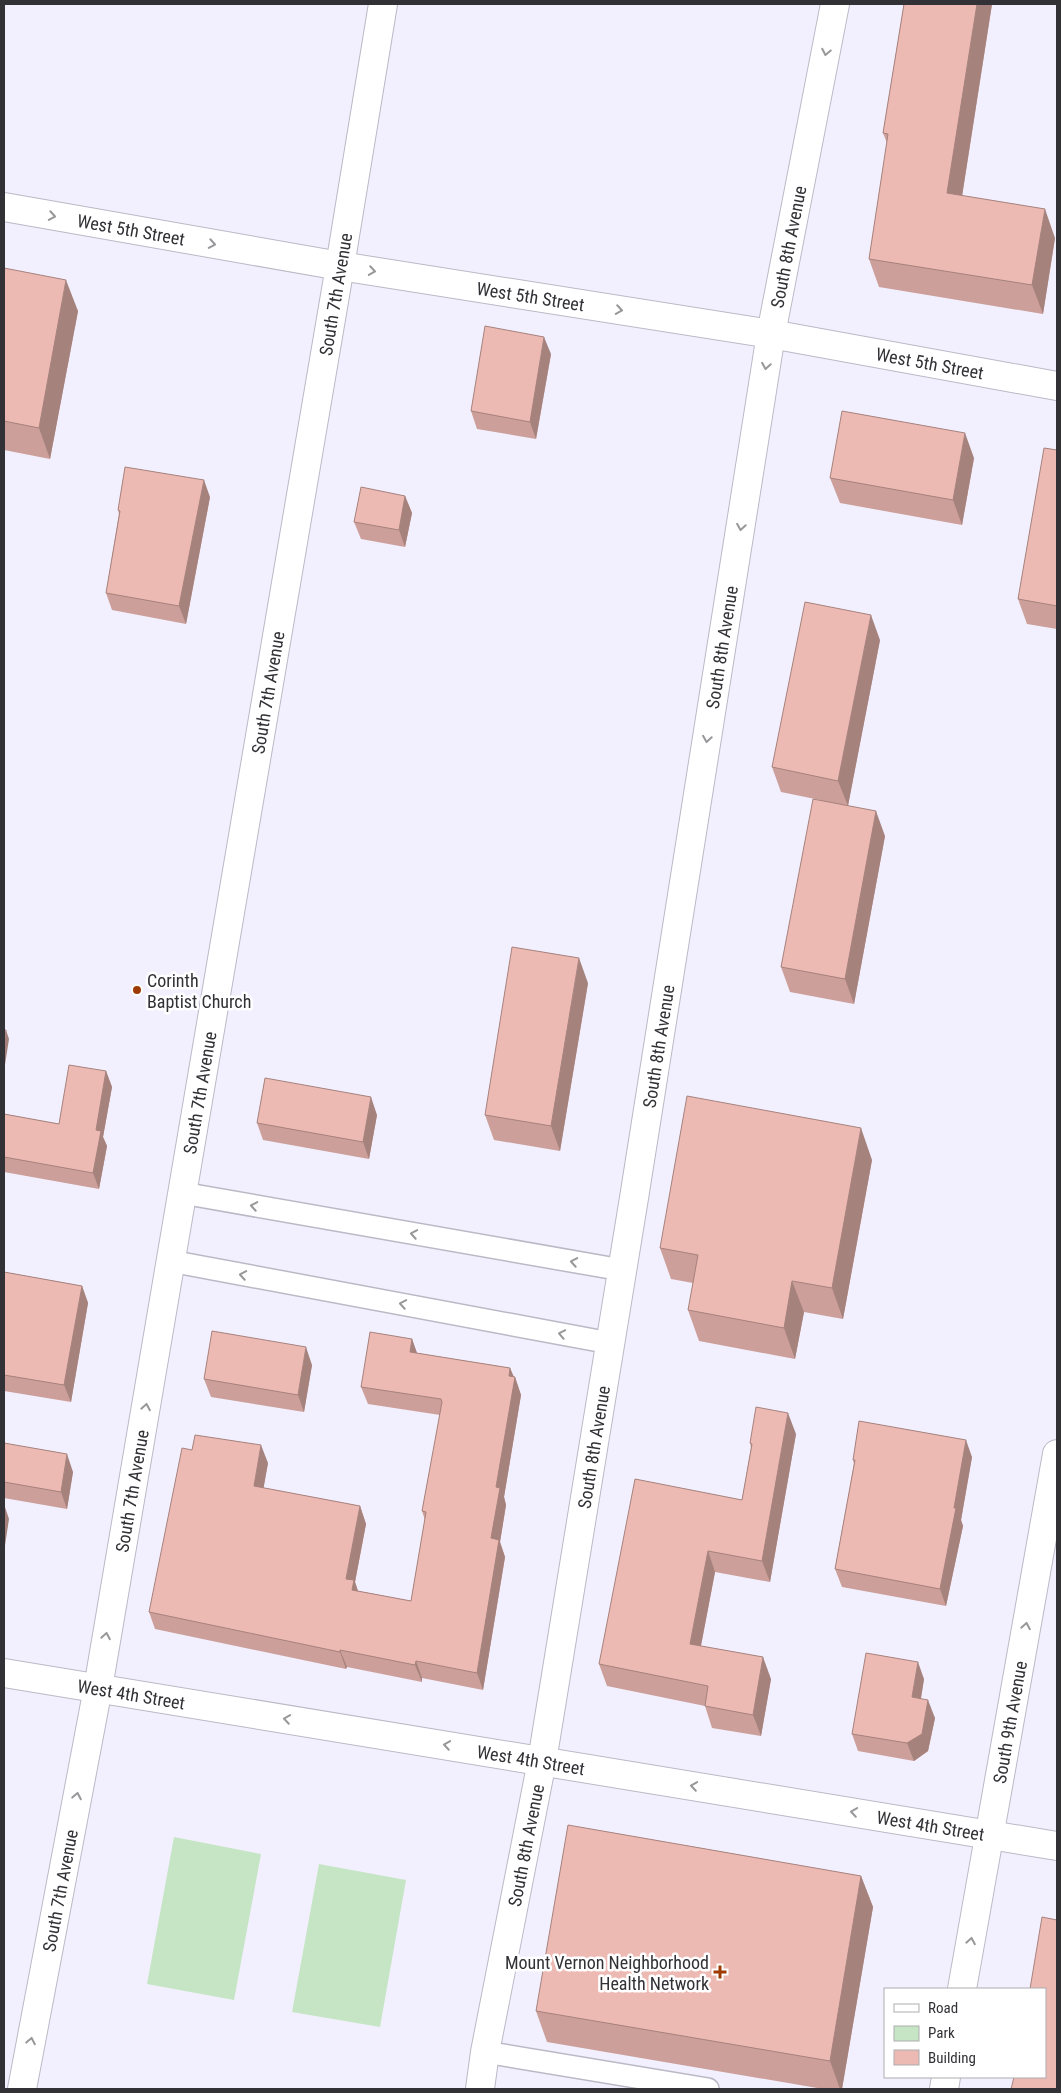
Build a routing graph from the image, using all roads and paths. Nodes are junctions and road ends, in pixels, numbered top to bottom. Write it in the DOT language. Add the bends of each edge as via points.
graph roads {
  1 [pos="383,4"];
  2 [pos="835,4"];
  3 [pos="4,207"];
  4 [pos="340,266"];
  5 [pos="771,334"];
  6 [pos="1057,386"];
  7 [pos="182,1193"];
  8 [pos="170,1261"];
  9 [pos="622,1270"];
  10 [pos="610,1343"];
  11 [pos="1057,1454"];
  12 [pos="4,1673"];
  13 [pos="98,1688"];
  14 [pos="542,1761"];
  15 [pos="991,1834"];
  16 [pos="1057,1846"];
  17 [pos="962,1988"];
  18 [pos="484,2052"];
  19 [pos="602,2081"];
  20 [pos="22,2089"];
  21 [pos="480,2089"];
  22 [pos="708,2089"];
  1 -- 4 [label="street, South 7th Avenue"];
  2 -- 5 [label="street, South 8th Avenue, one-way"];
  3 -- 4 [label="street, West 5th Street, one-way"];
  4 -- 5 [label="street, West 5th Street, one-way"];
  4 -- 7 [label="street, South 7th Avenue"];
  5 -- 6 [label="street, West 5th Street"];
  5 -- 9 [label="street, South 8th Avenue, one-way"];
  7 -- 8 [label="street, South 7th Avenue"];
  9 -- 7 [label="lane, one-way"];
  10 -- 8 [label="lane, one-way"];
  13 -- 8 [label="street, South 7th Avenue, one-way"];
  9 -- 10 [label="street, South 8th Avenue"];
  10 -- 14 [label="street, South 8th Avenue"];
  15 -- 11 [label="street, South 9th Avenue, one-way"];
  12 -- 13 [label="street, West 4th Street"];
  14 -- 13 [label="street, West 4th Street, one-way"];
  20 -- 13 [label="street, South 7th Avenue, one-way"];
  15 -- 14 [label="street, West 4th Street, one-way"];
  14 -- 18 [label="street, South 8th Avenue"];
  15 -- 16 [label="street, West 4th Street"];
  17 -- 15 [label="street, South 9th Avenue, one-way"];
  18 -- 19 [label="lane"];
  18 -- 21 [label="street, South 8th Avenue"];
  19 -- 22 [label="lane"];
}
